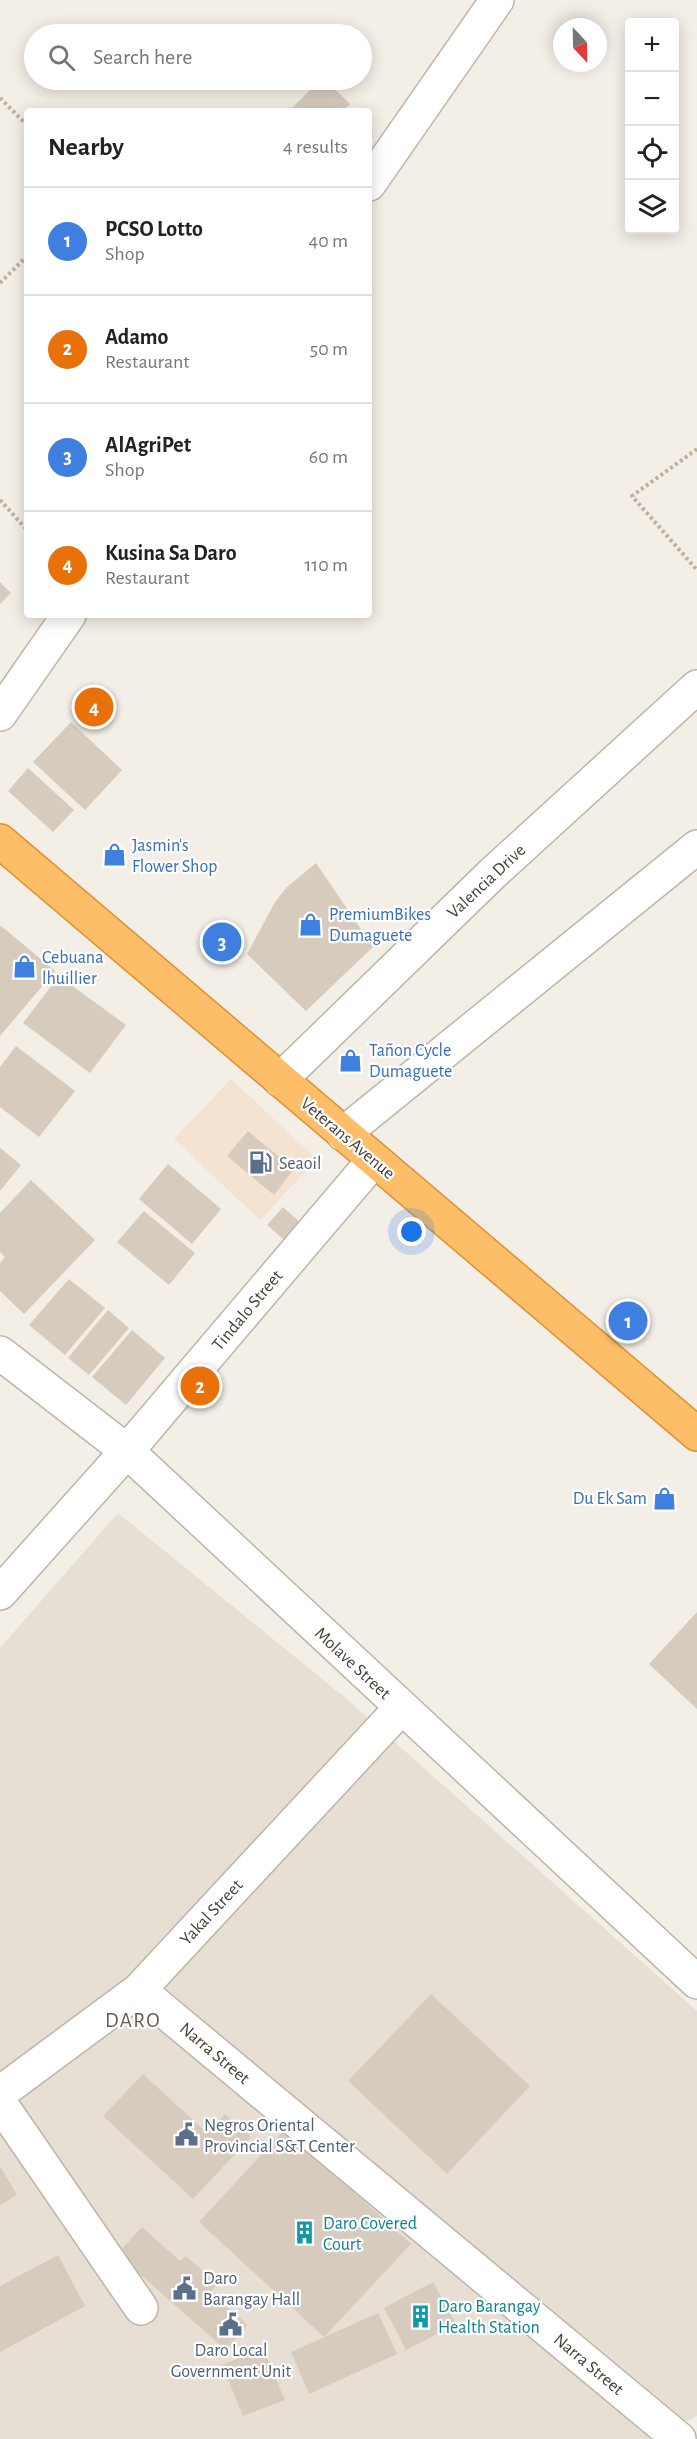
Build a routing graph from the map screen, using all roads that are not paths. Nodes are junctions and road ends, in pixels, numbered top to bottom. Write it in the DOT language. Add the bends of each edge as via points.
graph roads {
  1 [pos="497,0"];
  2 [pos="372,180"];
  3 [pos="67,618"];
  4 [pos="697,687"];
  5 [pos="0,714"];
  6 [pos="0,842"];
  7 [pos="697,847"];
  8 [pos="280,1080"];
  9 [pos="343,1134"];
  10 [pos="374,1160"];
  11 [pos="0,1353"];
  12 [pos="697,1434"];
  13 [pos="127,1451"];
  14 [pos="0,1593"];
  15 [pos="401,1708"];
  16 [pos="697,1982"];
  17 [pos="140,1990"];
  18 [pos="0,2093"];
  19 [pos="0,2103"];
  20 [pos="141,2308"];
  21 [pos="697,2431"];
  22 [pos="679,2439"];
  1 -- 2 [label="street"];
  3 -- 5 [label="street"];
  4 -- 8 [label="street, Valencia Drive" via="493,873"];
  6 -- 8 [label="highway, Veterans Avenue"];
  7 -- 9 [label="street"];
  8 -- 9 [label="highway, Veterans Avenue"];
  9 -- 10 [label="highway, Veterans Avenue"];
  10 -- 12 [label="highway, Veterans Avenue"];
  10 -- 13 [label="street, Tindalo Street"];
  11 -- 13 [label="street, Molave Street"];
  13 -- 14 [label="street, Tindalo Street"];
  13 -- 15 [label="street, Molave Street"];
  15 -- 16 [label="street, Molave Street"];
  15 -- 17 [label="street, Yakal Street"];
  17 -- 18 [label="street, Yakal Street"];
  17 -- 22 [label="street, Narra Street"];
  19 -- 20 [label="street"];
  21 -- 22 [label="street"];
}
